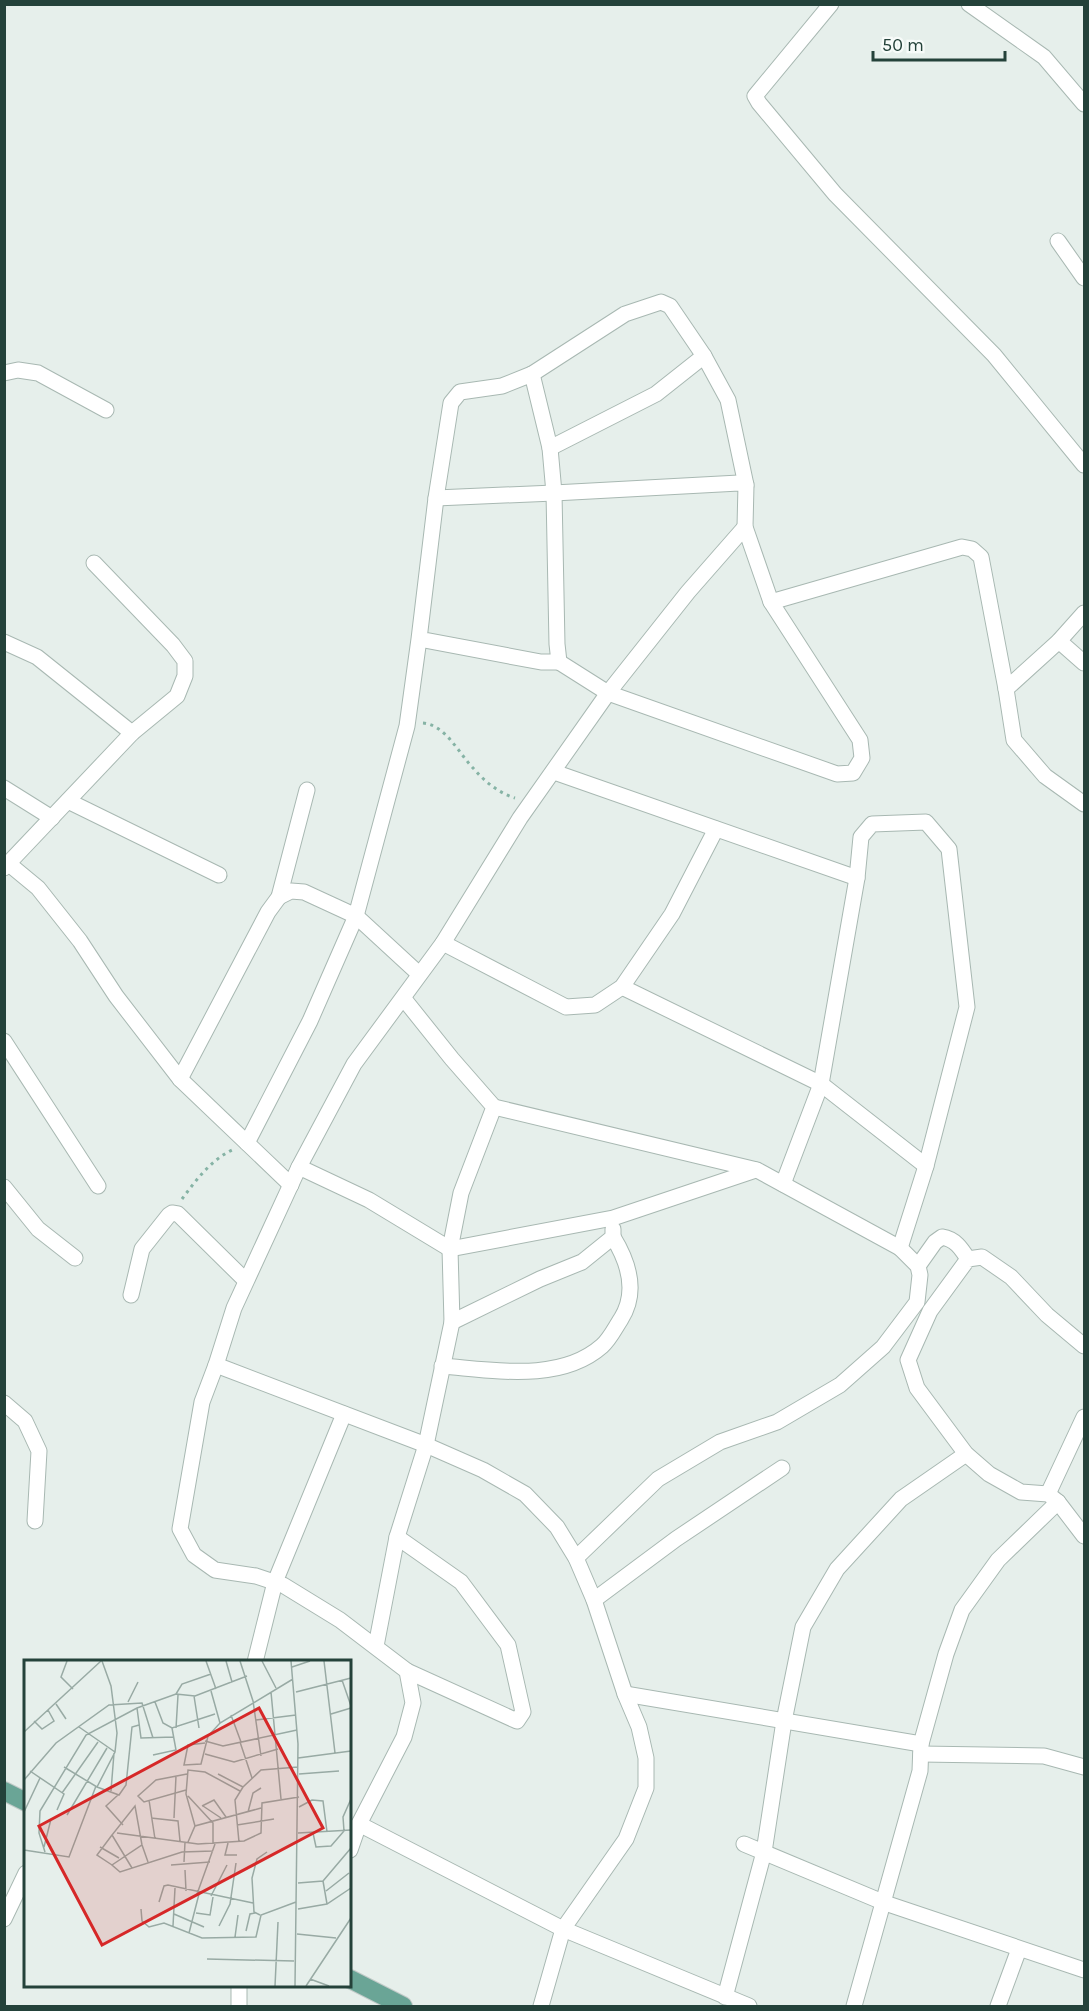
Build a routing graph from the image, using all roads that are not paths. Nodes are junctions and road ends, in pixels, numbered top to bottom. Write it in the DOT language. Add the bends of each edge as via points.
graph roads {
  1 [pos="831,4"];
  2 [pos="969,4"];
  3 [pos="1084,104"];
  4 [pos="1058,241"];
  5 [pos="1084,278"];
  6 [pos="704,356"];
  7 [pos="4,373"];
  8 [pos="532,374"];
  9 [pos="106,410"];
  10 [pos="550,448"];
  11 [pos="1084,465"];
  12 [pos="746,485"];
  13 [pos="555,494"];
  14 [pos="436,498"];
  15 [pos="745,527"];
  16 [pos="94,563"];
  17 [pos="771,602"];
  18 [pos="1084,613"];
  19 [pos="419,639"];
  20 [pos="1059,641"];
  21 [pos="4,642"];
  22 [pos="559,662"];
  23 [pos="1084,663"];
  24 [pos="1006,689"];
  25 [pos="608,693"];
  26 [pos="132,733"];
  27 [pos="554,772"];
  28 [pos="4,788"];
  29 [pos="307,790"];
  30 [pos="68,801"];
  31 [pos="1084,804"];
  32 [pos="52,818"];
  33 [pos="716,829"];
  34 [pos="7,866"];
  35 [pos="219,875"];
  36 [pos="857,879"];
  37 [pos="279,897"];
  38 [pos="356,916"];
  39 [pos="443,943"];
  40 [pos="419,974"];
  41 [pos="622,987"];
  42 [pos="404,999"];
  43 [pos="4,1041"];
  44 [pos="180,1079"];
  45 [pos="821,1084"];
  46 [pos="494,1107"];
  47 [pos="247,1143"];
  48 [pos="926,1166"];
  49 [pos="299,1167"];
  50 [pos="757,1170"];
  51 [pos="783,1184"];
  52 [pos="291,1185"];
  53 [pos="98,1186"];
  54 [pos="4,1187"];
  55 [pos="613,1218"];
  56 [pos="614,1237"];
  57 [pos="900,1248"];
  58 [pos="450,1249"];
  59 [pos="75,1258"];
  60 [pos="968,1259"];
  61 [pos="918,1266"];
  62 [pos="246,1281"];
  63 [pos="130,1295"];
  64 [pos="452,1322"];
  65 [pos="1084,1347"];
  66 [pos="216,1365"];
  67 [pos="442,1366"];
  68 [pos="4,1403"];
  69 [pos="344,1414"];
  70 [pos="1084,1417"];
  71 [pos="426,1445"];
  72 [pos="966,1454"];
  73 [pos="782,1468"];
  74 [pos="1053,1498"];
  75 [pos="35,1521"];
  76 [pos="1084,1536"];
  77 [pos="397,1537"];
  78 [pos="576,1558"];
  79 [pos="275,1582"];
  80 [pos="594,1600"];
  81 [pos="376,1646"];
  82 [pos="256,1660"];
  83 [pos="407,1671"];
  84 [pos="625,1694"];
  85 [pos="784,1721"];
  86 [pos="921,1749"];
  87 [pos="1084,1767"];
  88 [pos="4,1791"];
  89 [pos="24,1801"];
  90 [pos="359,1824"];
  91 [pos="744,1844"];
  92 [pos="351,1847"];
  93 [pos="764,1852"];
  94 [pos="24,1877"];
  95 [pos="885,1903"];
  96 [pos="4,1919"];
  97 [pos="563,1929"];
  98 [pos="1019,1949"];
  99 [pos="1084,1970"];
  100 [pos="351,1980"];
  101 [pos="239,1987"];
  102 [pos="726,1997"];
  103 [pos="239,2007"];
  104 [pos="403,2007"];
  105 [pos="541,2007"];
  106 [pos="749,2007"];
  107 [pos="854,2007"];
  108 [pos="998,2007"];
  1 -- 11 [label="street" via="755,96 835,194 994,355"];
  2 -- 3 [label="street" via="1044,57"];
  4 -- 5 [label="street"];
  6 -- 8 [label="street" via="670,306 662,302 625,314"];
  6 -- 10 [label="street" via="656,394"];
  6 -- 12 [label="street" via="728,400"];
  7 -- 9 [label="street" via="38,373"];
  8 -- 10 [label="street"];
  8 -- 14 [label="street" via="455,397"];
  10 -- 13 [label="street"];
  12 -- 13 [label="street"];
  12 -- 15 [label="street"];
  13 -- 14 [label="street"];
  13 -- 22 [label="street"];
  14 -- 19 [label="street"];
  15 -- 17 [label="street"];
  15 -- 25 [label="street"];
  16 -- 26 [label="street" via="186,661 177,696"];
  17 -- 24 [label="street" via="962,547 972,549 981,557"];
  17 -- 25 [label="street" via="860,740 862,758 853,773 837,774"];
  18 -- 20 [label="street"];
  19 -- 22 [label="street"];
  19 -- 38 [label="street" via="406,726"];
  20 -- 23 [label="street"];
  20 -- 24 [label="street"];
  21 -- 26 [label="street" via="38,657"];
  22 -- 25 [label="street"];
  24 -- 31 [label="street" via="1014,740 1045,776"];
  25 -- 27 [label="street"];
  26 -- 30 [label="street"];
  27 -- 33 [label="street"];
  27 -- 39 [label="street"];
  28 -- 32 [label="street"];
  29 -- 37 [label="street"];
  30 -- 32 [label="street"];
  30 -- 35 [label="street"];
  32 -- 34 [label="street"];
  33 -- 36 [label="street"];
  33 -- 41 [label="street" via="672,914"];
  34 -- 44 [label="street" via="38,888"];
  36 -- 45 [label="street"];
  36 -- 48 [label="street" via="861,837 872,824 926,822 949,849 967,1006"];
  37 -- 38 [label="street" via="291,891 304,892"];
  37 -- 44 [label="street"];
  38 -- 40 [label="street"];
  38 -- 47 [label="street" via="310,1021"];
  39 -- 40 [label="street"];
  39 -- 41 [label="street" via="566,1007 595,1005"];
  40 -- 42 [label="street"];
  41 -- 45 [label="street"];
  42 -- 46 [label="street"];
  42 -- 49 [label="street" via="354,1064"];
  43 -- 53 [label="street"];
  44 -- 47 [label="street"];
  45 -- 48 [label="street"];
  45 -- 51 [label="street"];
  46 -- 50 [label="street"];
  46 -- 58 [label="street" via="460,1193"];
  47 -- 52 [label="street"];
  48 -- 57 [label="street"];
  49 -- 52 [label="street"];
  49 -- 58 [label="street" via="369,1200"];
  50 -- 51 [label="street"];
  50 -- 55 [label="street"];
  51 -- 57 [label="street"];
  52 -- 62 [label="street"];
  54 -- 59 [label="street" via="38,1229"];
  55 -- 56 [label="street"];
  55 -- 58 [label="street"];
  56 -- 64 [label="street" via="582,1262"];
  56 -- 67 [label="street" via="631,1279 627,1310 604,1345 580,1362 527,1373"];
  57 -- 61 [label="street"];
  58 -- 64 [label="street"];
  60 -- 61 [label="street" via="950,1238 942,1237"];
  60 -- 65 [label="street" via="982,1257 1011,1277"];
  60 -- 72 [label="street" via="930,1311 908,1360 917,1388"];
  61 -- 78 [label="street" via="916,1302 883,1347 840,1385 777,1422 720,1442 658,1479"];
  62 -- 63 [label="street" via="178,1214 172,1213 142,1249"];
  62 -- 66 [label="street"];
  64 -- 67 [label="street"];
  66 -- 69 [label="street"];
  66 -- 79 [label="street" via="202,1402 180,1529 194,1555 215,1570"];
  67 -- 71 [label="street"];
  68 -- 75 [label="street" via="25,1421 39,1451"];
  69 -- 71 [label="street"];
  69 -- 79 [label="street"];
  70 -- 74 [label="street"];
  71 -- 77 [label="street"];
  71 -- 78 [label="street" via="525,1494 557,1527"];
  72 -- 74 [label="street" via="989,1474 1021,1492"];
  72 -- 85 [label="street" via="901,1499 837,1569 804,1627"];
  73 -- 80 [label="street"];
  74 -- 76 [label="street"];
  74 -- 86 [label="street" via="998,1560 962,1610"];
  77 -- 81 [label="street"];
  77 -- 83 [label="street" via="461,1582 508,1645 523,1712 517,1721"];
  78 -- 80 [label="street"];
  79 -- 81 [label="street" via="311,1601"];
  79 -- 82 [label="street"];
  80 -- 84 [label="street"];
  81 -- 83 [label="street"];
  83 -- 90 [label="street" via="413,1702 404,1737"];
  84 -- 85 [label="street"];
  84 -- 97 [label="street" via="639,1727 646,1758 646,1788 626,1839"];
  85 -- 86 [label="street"];
  85 -- 93 [label="street"];
  86 -- 87 [label="street" via="1044,1756"];
  86 -- 95 [label="street" via="920,1771"];
  88 -- 89 [label="main road"];
  90 -- 92 [label="street"];
  90 -- 97 [label="street"];
  91 -- 93 [label="street"];
  93 -- 95 [label="street"];
  93 -- 102 [label="street"];
  94 -- 96 [label="street"];
  95 -- 98 [label="street"];
  95 -- 107 [label="street"];
  97 -- 102 [label="street"];
  97 -- 105 [label="street"];
  98 -- 99 [label="street"];
  98 -- 108 [label="street"];
  100 -- 104 [label="main road"];
  101 -- 103 [label="street"];
  102 -- 106 [label="street"];
}
